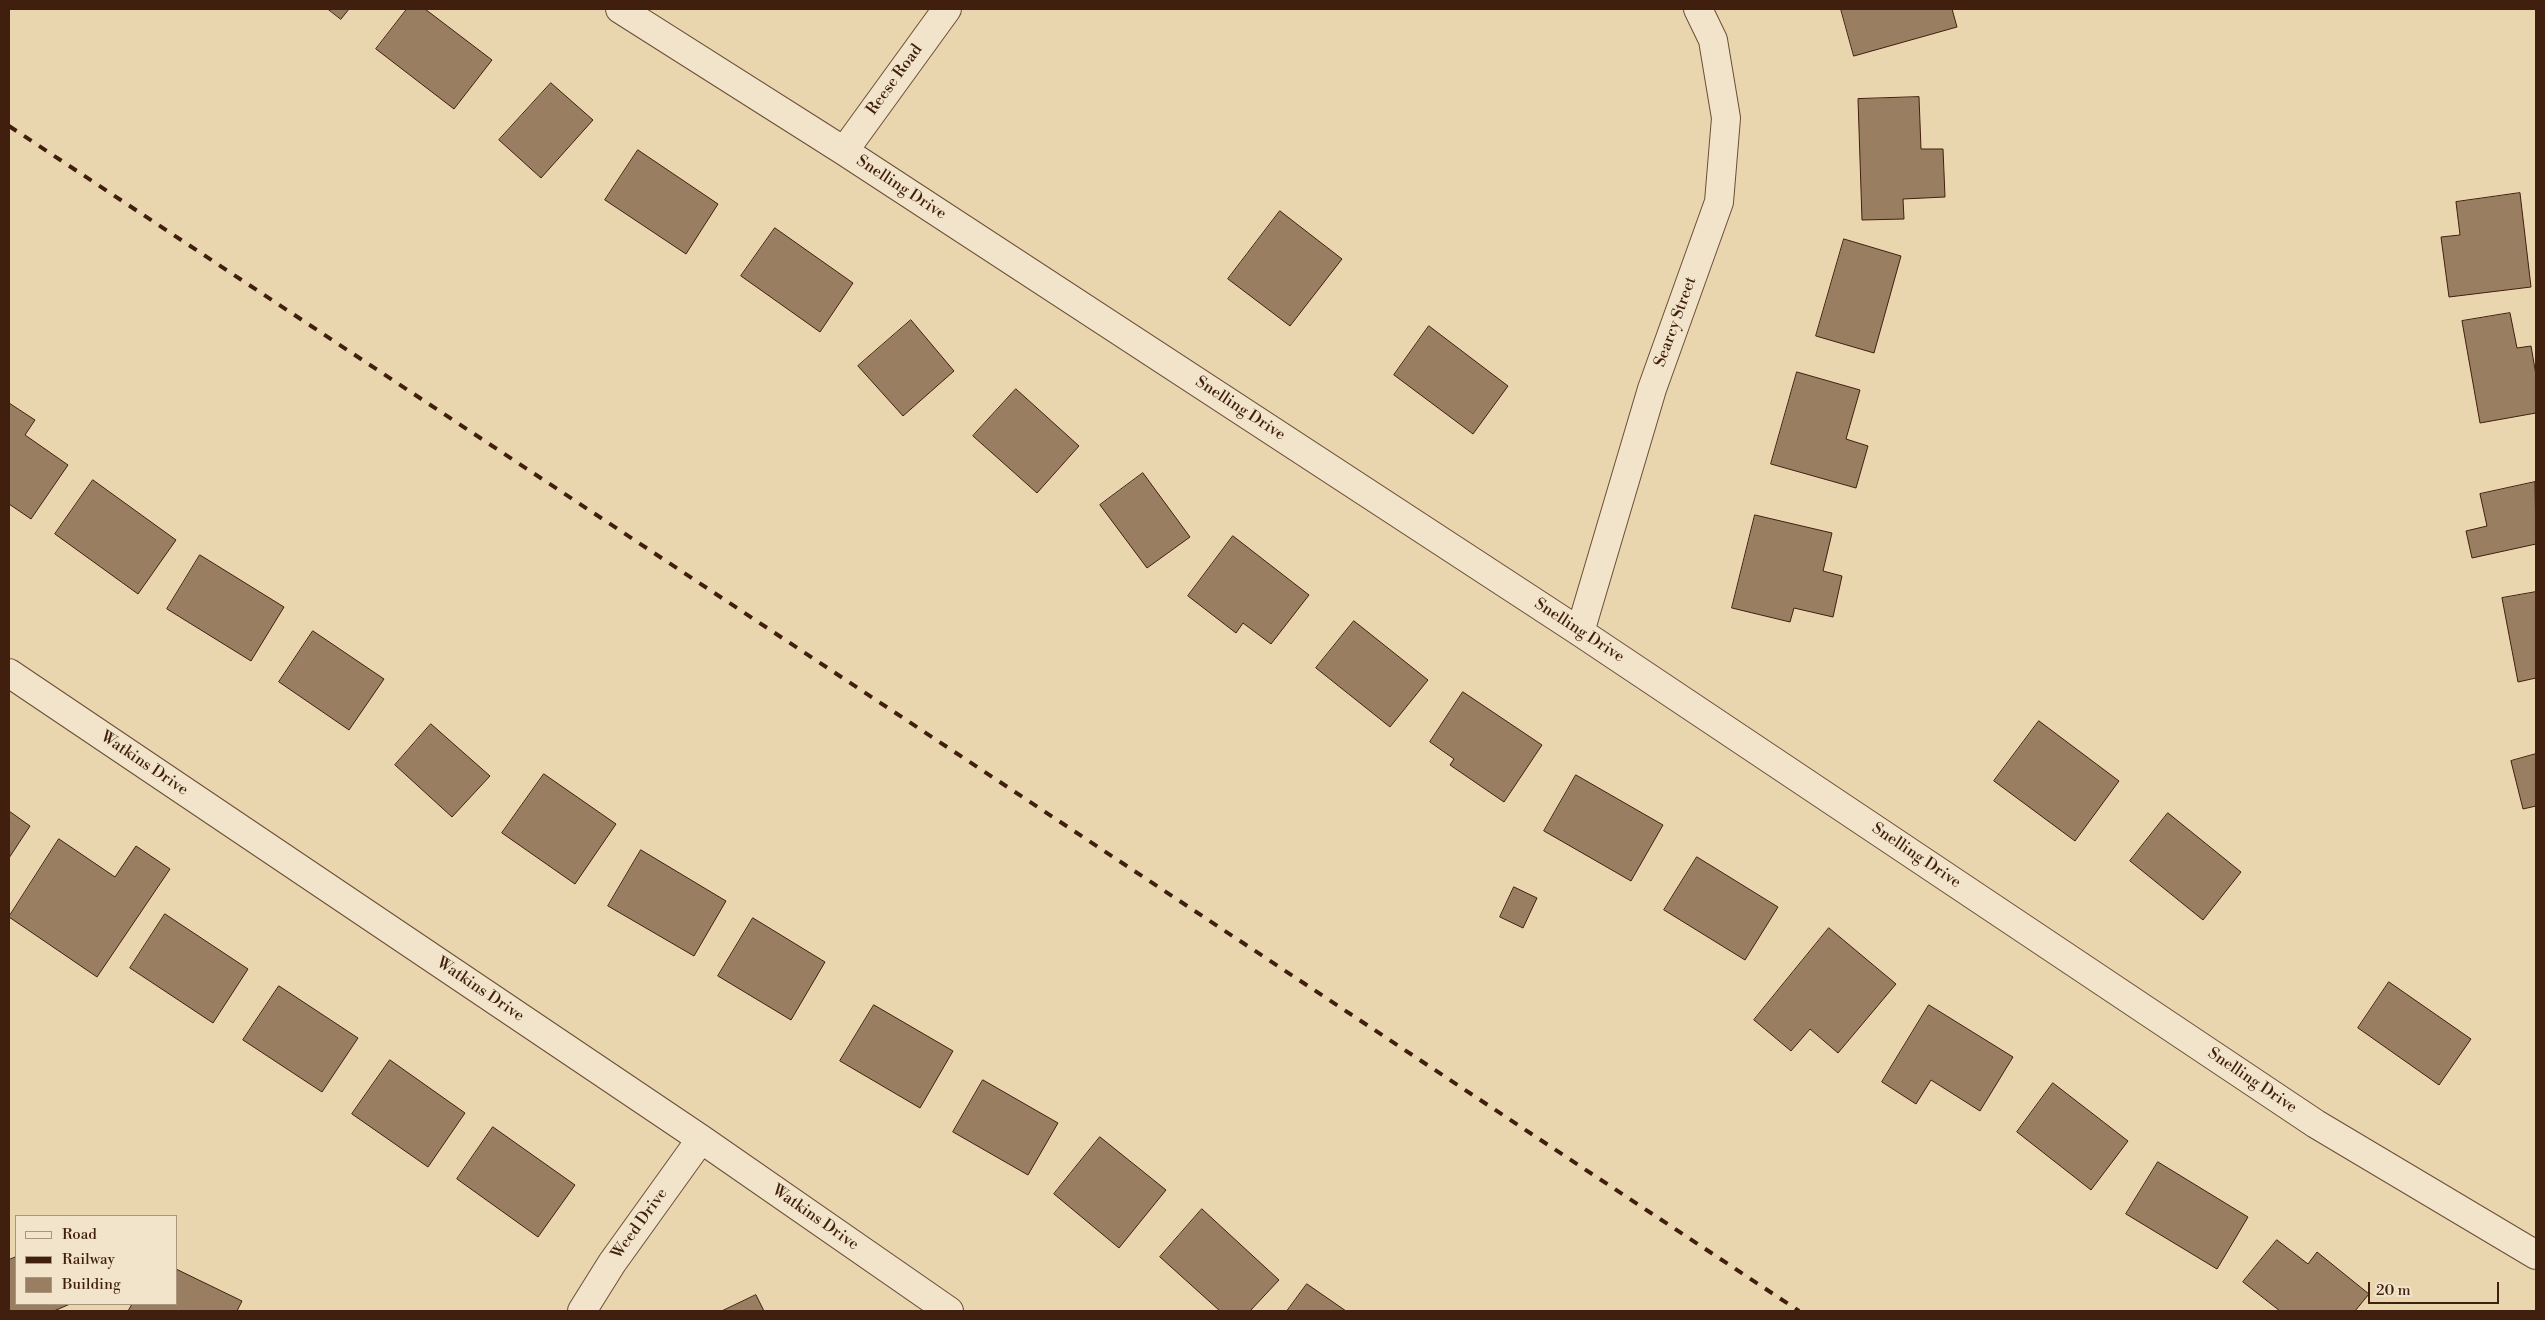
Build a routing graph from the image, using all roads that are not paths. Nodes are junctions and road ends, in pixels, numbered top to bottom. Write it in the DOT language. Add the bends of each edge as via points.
graph roads {
  1 [pos="620,9"];
  2 [pos="947,9"];
  3 [pos="1698,9"];
  4 [pos="844,151"];
  5 [pos="1580,632"];
  6 [pos="9,673"];
  7 [pos="701,1139"];
  8 [pos="2536,1255"];
  9 [pos="582,1311"];
  10 [pos="949,1311"];
  1 -- 4 [label="street, Snelling Drive"];
  2 -- 4 [label="street, Reese Road"];
  3 -- 5 [label="street, Searcy Street" via="1713,40 1726,118 1719,202 1652,389"];
  4 -- 5 [label="street, Snelling Drive"];
  5 -- 8 [label="street, Snelling Drive" via="2316,1124"];
  6 -- 7 [label="street, Watkins Drive"];
  7 -- 9 [label="street, Weed Drive" via="612,1263"];
  7 -- 10 [label="street, Watkins Drive"];
}
